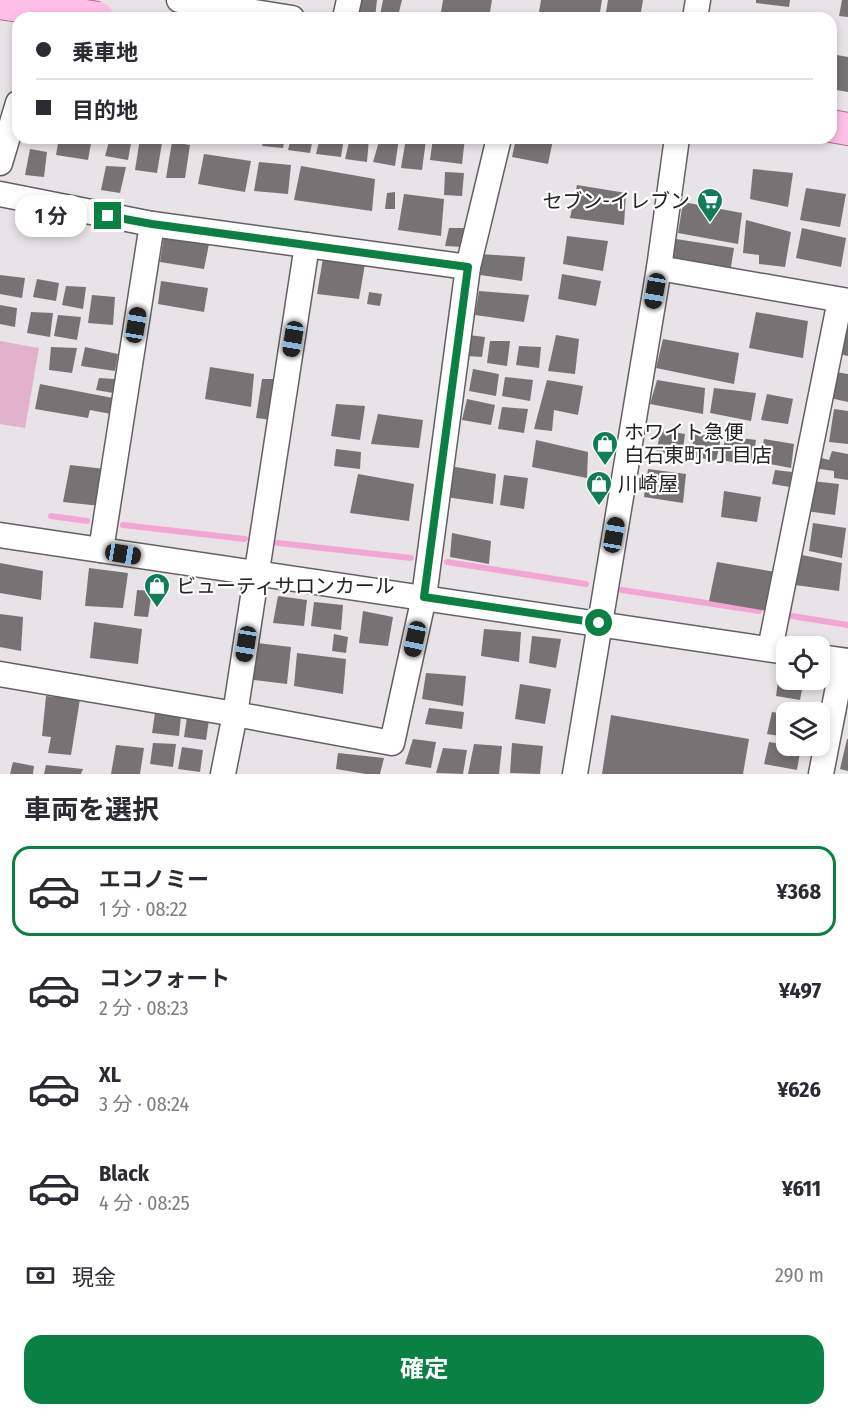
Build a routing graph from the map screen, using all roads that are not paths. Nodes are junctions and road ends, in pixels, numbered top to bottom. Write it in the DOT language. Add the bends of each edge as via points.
graph roads {
  1 [pos="179,0"];
  2 [pos="0,3"];
  3 [pos="59,12"];
  4 [pos="254,12"];
  5 [pos="12,123"];
  6 [pos="498,144"];
  7 [pos="676,144"];
  8 [pos="0,163"];
  9 [pos="0,194"];
  10 [pos="152,224"];
  11 [pos="307,245"];
  12 [pos="468,267"];
  13 [pos="659,268"];
  14 [pos="844,301"];
  15 [pos="0,535"];
  16 [pos="101,550"];
  17 [pos="256,574"];
  18 [pos="424,597"];
  19 [pos="599,623"];
  20 [pos="781,636"];
  21 [pos="776,651"];
  22 [pos="830,659"];
  23 [pos="846,661"];
  24 [pos="0,674"];
  25 [pos="235,714"];
  26 [pos="223,774"];
  27 [pos="576,774"];
  28 [pos="821,774"];
  1 -- 4 [label="street"];
  2 -- 3 [label="main road, bridge"];
  5 -- 8 [label="street"];
  6 -- 12 [label="street"];
  7 -- 13 [label="street"];
  9 -- 10 [label="street"];
  10 -- 11 [label="street"];
  10 -- 16 [label="street"];
  11 -- 12 [label="street"];
  11 -- 17 [label="street"];
  12 -- 18 [label="street"];
  13 -- 14 [label="street"];
  13 -- 19 [label="street"];
  14 -- 20 [label="street"];
  15 -- 16 [label="street"];
  16 -- 17 [label="street"];
  17 -- 18 [label="street"];
  17 -- 25 [label="street"];
  18 -- 19 [label="street"];
  18 -- 25 [label="street" via="392,743"];
  19 -- 21 [label="street"];
  19 -- 27 [label="street"];
  22 -- 23 [label="street"];
  23 -- 28 [label="street"];
  24 -- 25 [label="street"];
  25 -- 26 [label="street"];
}
